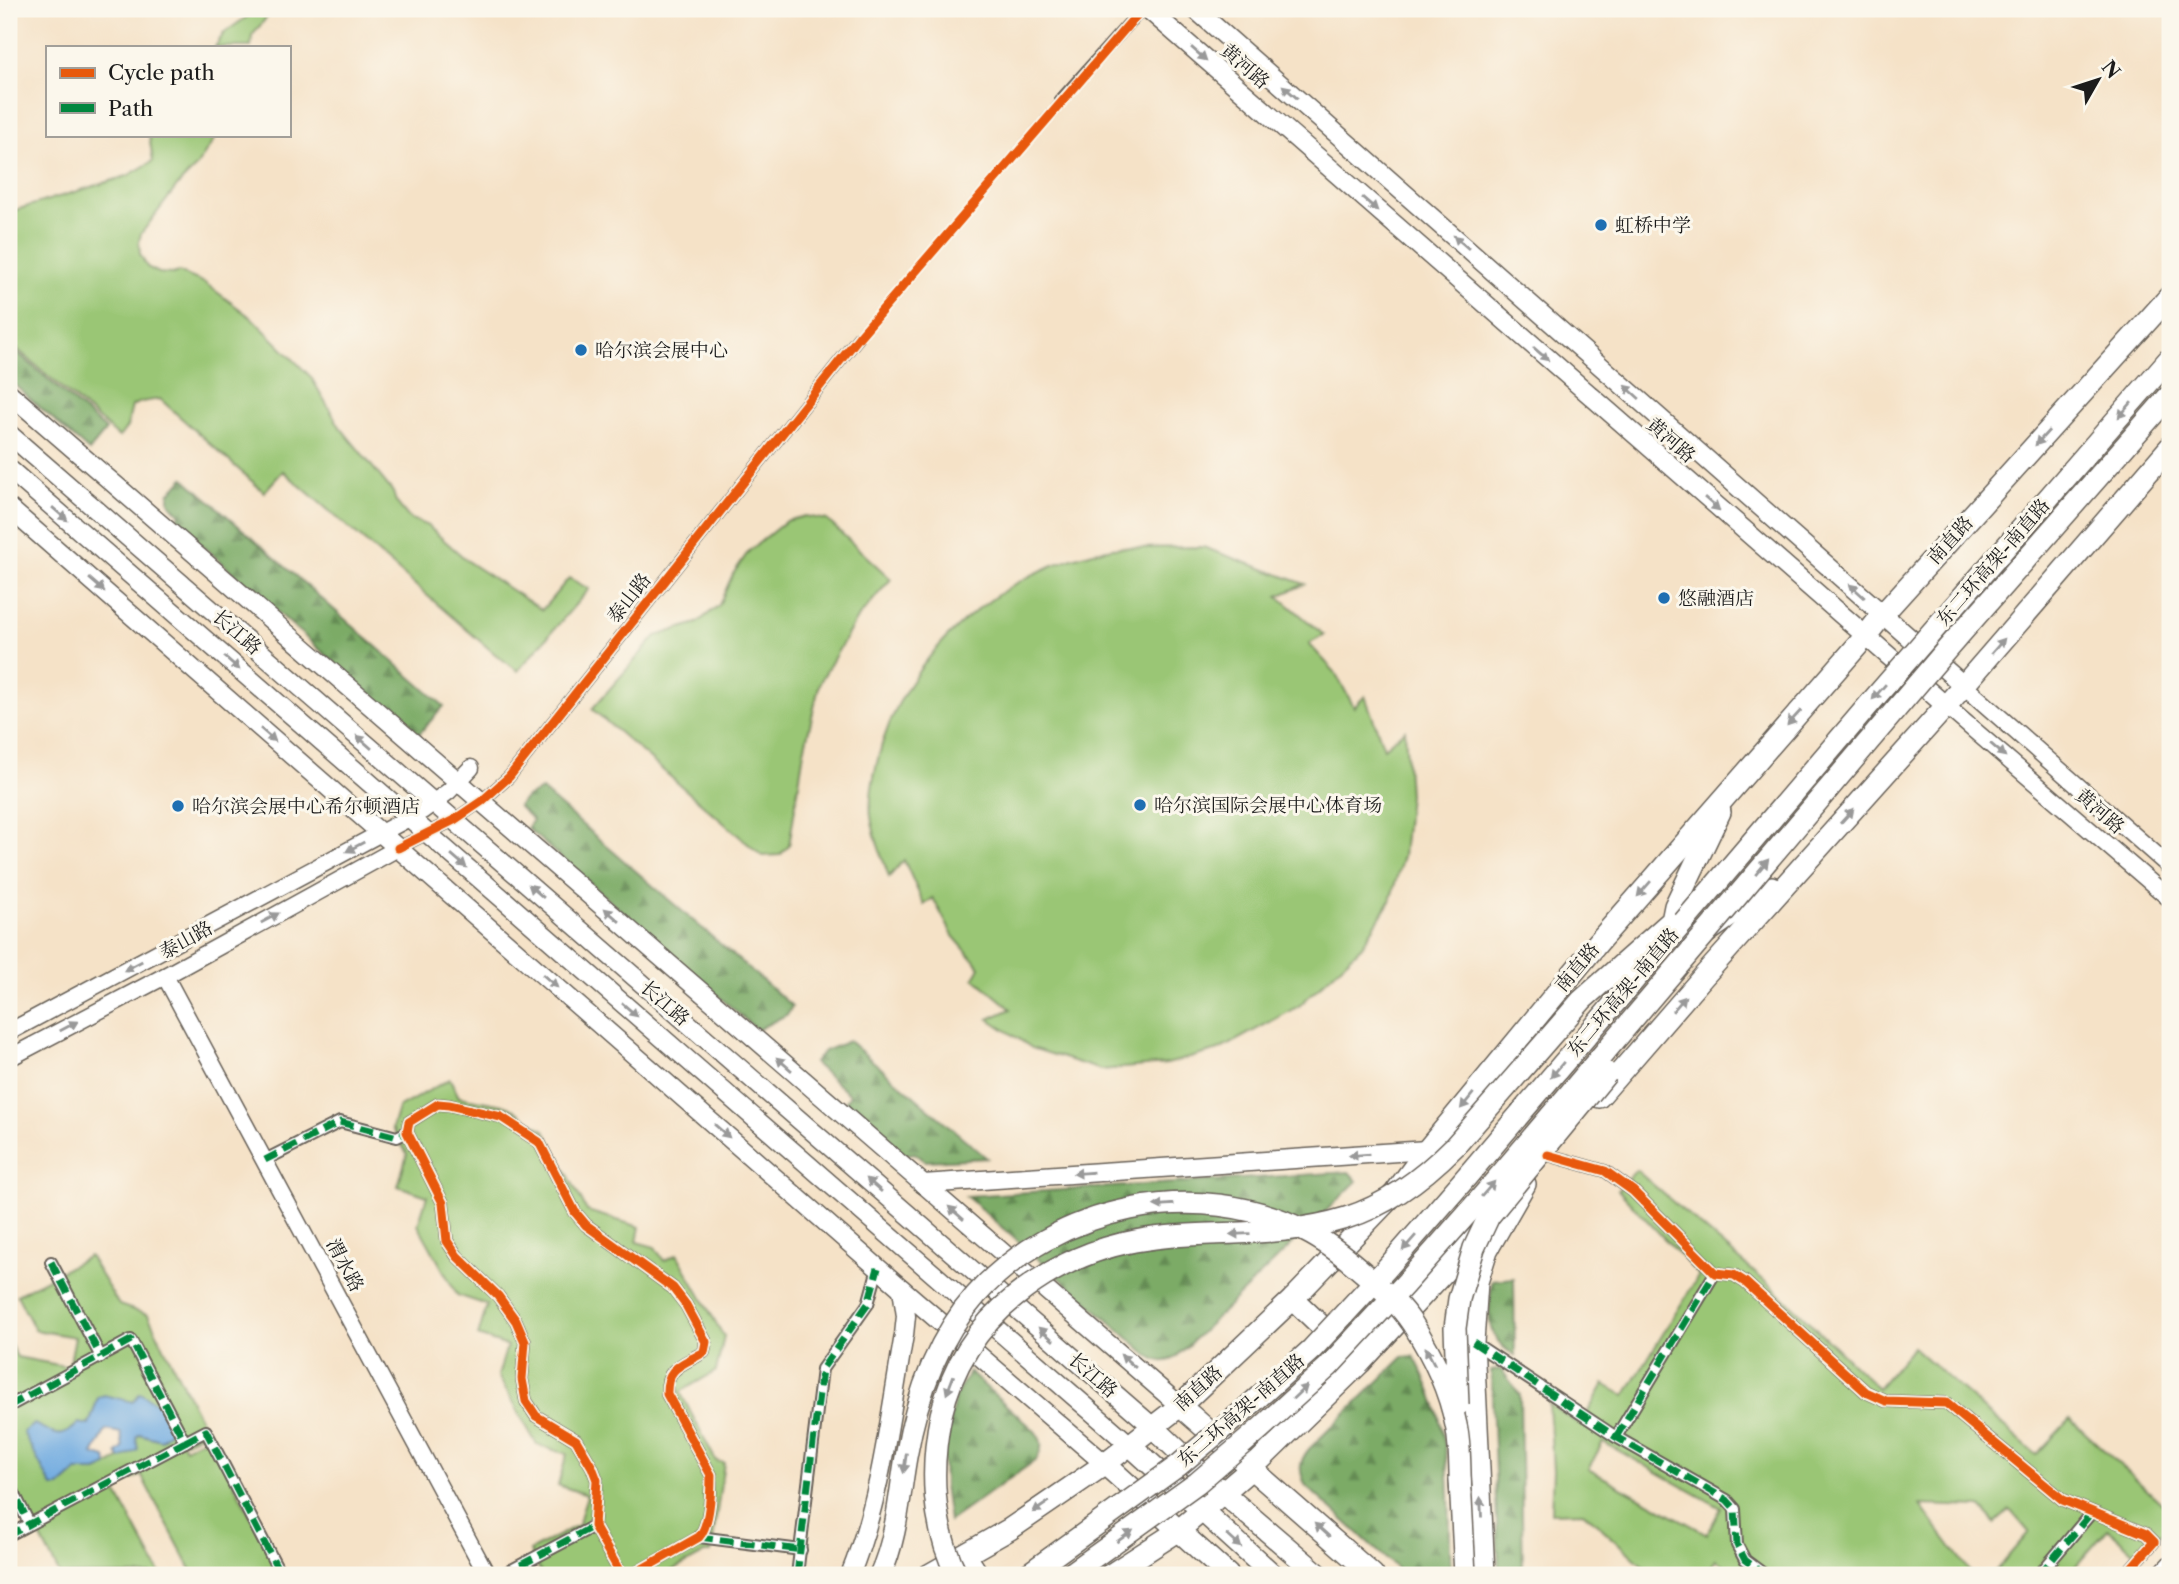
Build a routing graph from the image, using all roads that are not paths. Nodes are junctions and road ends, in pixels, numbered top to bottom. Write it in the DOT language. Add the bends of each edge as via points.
graph roads {
  1 [pos="1142,9"];
  2 [pos="1148,9"];
  3 [pos="1195,9"];
  4 [pos="1061,100"];
  5 [pos="2170,296"];
  6 [pos="859,337"];
  7 [pos="2170,358"];
  8 [pos="9,393"];
  9 [pos="2170,395"];
  10 [pos="9,434"];
  11 [pos="2170,447"];
  12 [pos="9,469"];
  13 [pos="9,508"];
  14 [pos="1883,614"];
  15 [pos="1865,637"];
  16 [pos="1963,685"];
  17 [pos="1946,706"];
  18 [pos="465,775"];
  19 [pos="1732,788"];
  20 [pos="482,802"];
  21 [pos="433,803"];
  22 [pos="410,818"];
  23 [pos="454,820"];
  24 [pos="381,833"];
  25 [pos="428,834"];
  26 [pos="398,848"];
  27 [pos="1808,860"];
  28 [pos="1730,867"];
  29 [pos="2170,867"];
  30 [pos="2170,899"];
  31 [pos="1690,953"];
  32 [pos="165,976"];
  33 [pos="1533,1019"];
  34 [pos="9,1032"];
  35 [pos="9,1058"];
  36 [pos="1609,1086"];
  37 [pos="407,1132"];
  38 [pos="1427,1150"];
  39 [pos="1548,1155"];
  40 [pos="265,1160"];
  41 [pos="923,1184"];
  42 [pos="1525,1184"];
  43 [pos="51,1262"];
  44 [pos="878,1268"];
  45 [pos="1715,1273"];
  46 [pos="902,1289"];
  47 [pos="1293,1299"];
  48 [pos="1473,1342"];
  49 [pos="101,1357"];
  50 [pos="1360,1363"];
  51 [pos="9,1406"];
  52 [pos="1180,1406"];
  53 [pos="1153,1427"];
  54 [pos="1616,1437"];
  55 [pos="185,1442"];
  56 [pos="1130,1445"];
  57 [pos="1105,1464"];
  58 [pos="1252,1468"];
  59 [pos="9,1483"];
  60 [pos="1223,1493"];
  61 [pos="1461,1493"];
  62 [pos="1202,1512"];
  63 [pos="2092,1512"];
  64 [pos="29,1523"];
  65 [pos="594,1526"];
  66 [pos="1178,1531"];
  67 [pos="9,1535"];
  68 [pos="699,1537"];
  69 [pos="801,1550"];
  70 [pos="965,1555"];
  71 [pos="2170,1564"];
  72 [pos="281,1575"];
  73 [pos="487,1575"];
  74 [pos="502,1575"];
  75 [pos="797,1575"];
  76 [pos="850,1575"];
  77 [pos="880,1575"];
  78 [pos="929,1575"];
  79 [pos="957,1575"];
  80 [pos="978,1575"];
  81 [pos="1027,1575"];
  82 [pos="1069,1575"];
  83 [pos="1110,1575"];
  84 [pos="1228,1575"];
  85 [pos="1273,1575"];
  86 [pos="1319,1575"];
  87 [pos="1373,1575"];
  88 [pos="1465,1575"];
  89 [pos="1484,1575"];
  90 [pos="1765,1575"];
  91 [pos="2039,1575"];
  92 [pos="2124,1575"];
  93 [pos="2160,1575"];
  1 -- 4 [label="street"];
  2 -- 15 [label="main road, 黄河路, one-way"];
  14 -- 3 [label="main road, 黄河路, one-way"];
  5 -- 14 [label="highway, 南直路, one-way"];
  6 -- 20 [label="street, 泰山路" via="509,777"];
  7 -- 28 [label="highway, 东二环高架-南直路, one-way, bridge"];
  8 -- 18 [label="main road"];
  31 -- 9 [label="highway, 东二环高架-南直路, one-way, bridge"];
  21 -- 10 [label="main road, 长江路, one-way"];
  16 -- 11 [label="highway, one-way"];
  12 -- 22 [label="main road, 长江路, one-way"];
  13 -- 24 [label="main road, one-way"];
  14 -- 15 [label="highway, 南直路"];
  14 -- 16 [label="main road, 黄河路"];
  15 -- 17 [label="main road, 黄河路"];
  15 -- 19 [label="highway, 南直路, one-way"];
  16 -- 17 [label="highway"];
  16 -- 29 [label="street, 黄河路"];
  27 -- 17 [label="highway, one-way"];
  17 -- 30 [label="street, 黄河路, one-way"];
  18 -- 20 [label="main road"];
  18 -- 21 [label="street, 泰山路"];
  19 -- 27 [label="highway" via="1675,906 1672,921 1678,936 1696,940"];
  19 -- 33 [label="highway, 南直路, one-way"];
  20 -- 23 [label="street, 泰山路"];
  41 -- 20 [label="main road, one-way"];
  21 -- 22 [label="street, 泰山路"];
  21 -- 23 [label="main road, 长江路"];
  22 -- 24 [label="street, 泰山路"];
  22 -- 25 [label="main road, 长江路"];
  23 -- 25 [label="street, 泰山路"];
  53 -- 23 [label="main road, 长江路, one-way"];
  24 -- 26 [label="main road"];
  24 -- 34 [label="street, 泰山路, one-way"];
  25 -- 26 [label="street, 泰山路"];
  25 -- 56 [label="main road, 长江路, one-way"];
  32 -- 26 [label="street, 泰山路, one-way"];
  26 -- 44 [label="main road, one-way"];
  36 -- 27 [label="highway, one-way"];
  28 -- 79 [label="highway, one-way, bridge" via="1582,1000 1455,1146 1401,1191 1362,1213 1318,1225 1115,1245 1051,1271 1002,1308 961,1361 938,1431 937,1504 945,1548"];
  28 -- 81 [label="highway, 东二环高架-南直路, one-way, bridge" via="1429,1221 1312,1349 1179,1465"];
  31 -- 61 [label="highway, bridge" via="1606,1074 1489,1216 1474,1248 1455,1328"];
  82 -- 31 [label="highway, 东二环高架-南直路, one-way, bridge" via="1197,1483 1328,1367 1463,1218"];
  35 -- 32 [label="street, 泰山路, one-way"];
  32 -- 40 [label="street, 渭水路"];
  33 -- 36 [label="highway" via="1640,946 1653,943 1664,948 1672,960 1669,979"];
  33 -- 38 [label="highway, 南直路, one-way"];
  36 -- 39 [label="highway"];
  37 -- 40 [label="street" via="397,1137 340,1122"];
  37 -- 65 [label="street" via="443,1203 447,1241 516,1321 525,1342 522,1379 526,1401 536,1416 576,1440 592,1467 597,1480"];
  37 -- 68 [label="street" via="409,1122 438,1104 502,1116 539,1142 586,1225 673,1288 686,1305 706,1342 704,1352 670,1372 666,1381 667,1394 711,1475 705,1531"];
  38 -- 41 [label="main road, one-way"];
  38 -- 47 [label="highway, 南直路" via="1395,1193"];
  39 -- 42 [label="highway"];
  39 -- 45 [label="street" via="1605,1171 1633,1191"];
  40 -- 73 [label="street, 渭水路"];
  52 -- 41 [label="main road, one-way"];
  42 -- 48 [label="highway" via="1487,1250 1477,1282"];
  42 -- 50 [label="highway"];
  43 -- 49 [label="street"];
  44 -- 46 [label="main road"];
  44 -- 69 [label="street" via="868,1304 822,1369"];
  45 -- 54 [label="street"];
  45 -- 63 [label="street" via="1734,1275 1745,1282 1866,1392 1886,1401 1946,1403 2063,1500"];
  46 -- 57 [label="main road"];
  46 -- 76 [label="main road" via="905,1325 874,1504"];
  47 -- 50 [label="highway"];
  47 -- 52 [label="highway, 南直路"];
  48 -- 54 [label="street"];
  89 -- 48 [label="highway, one-way"];
  49 -- 51 [label="street"];
  49 -- 55 [label="street" via="131,1340"];
  50 -- 58 [label="highway"];
  52 -- 53 [label="highway, 南直路"];
  52 -- 58 [label="highway"];
  53 -- 56 [label="highway, 南直路"];
  53 -- 60 [label="highway, 长江路"];
  54 -- 90 [label="street" via="1727,1500 1735,1509 1737,1545 1745,1560"];
  55 -- 64 [label="street"];
  55 -- 72 [label="street" via="206,1431"];
  56 -- 57 [label="highway, 南直路"];
  56 -- 62 [label="highway, 长江路"];
  57 -- 66 [label="highway"];
  57 -- 70 [label="highway, 南直路, one-way"];
  58 -- 60 [label="highway"];
  87 -- 58 [label="highway, one-way"];
  59 -- 64 [label="street"];
  60 -- 62 [label="highway"];
  60 -- 86 [label="highway, 长江路"];
  61 -- 77 [label="highway, one-way, bridge" via="1457,1426 1445,1387 1412,1323 1392,1297 1345,1256 1283,1222 1203,1204 1153,1206 1083,1222 1048,1237 1021,1254 974,1297 939,1351 918,1400 898,1519"];
  61 -- 88 [label="highway, bridge"];
  62 -- 66 [label="highway"];
  62 -- 85 [label="highway, 长江路, one-way"];
  63 -- 91 [label="street"];
  63 -- 92 [label="street" via="2146,1534 2154,1542"];
  64 -- 67 [label="street"];
  65 -- 68 [label="street" via="621,1574 632,1575"];
  65 -- 74 [label="street"];
  66 -- 83 [label="highway"];
  66 -- 84 [label="highway"];
  68 -- 69 [label="street"];
  69 -- 75 [label="street"];
  70 -- 78 [label="highway, 南直路"];
  70 -- 80 [label="highway"];
  71 -- 93 [label="street"];
}
